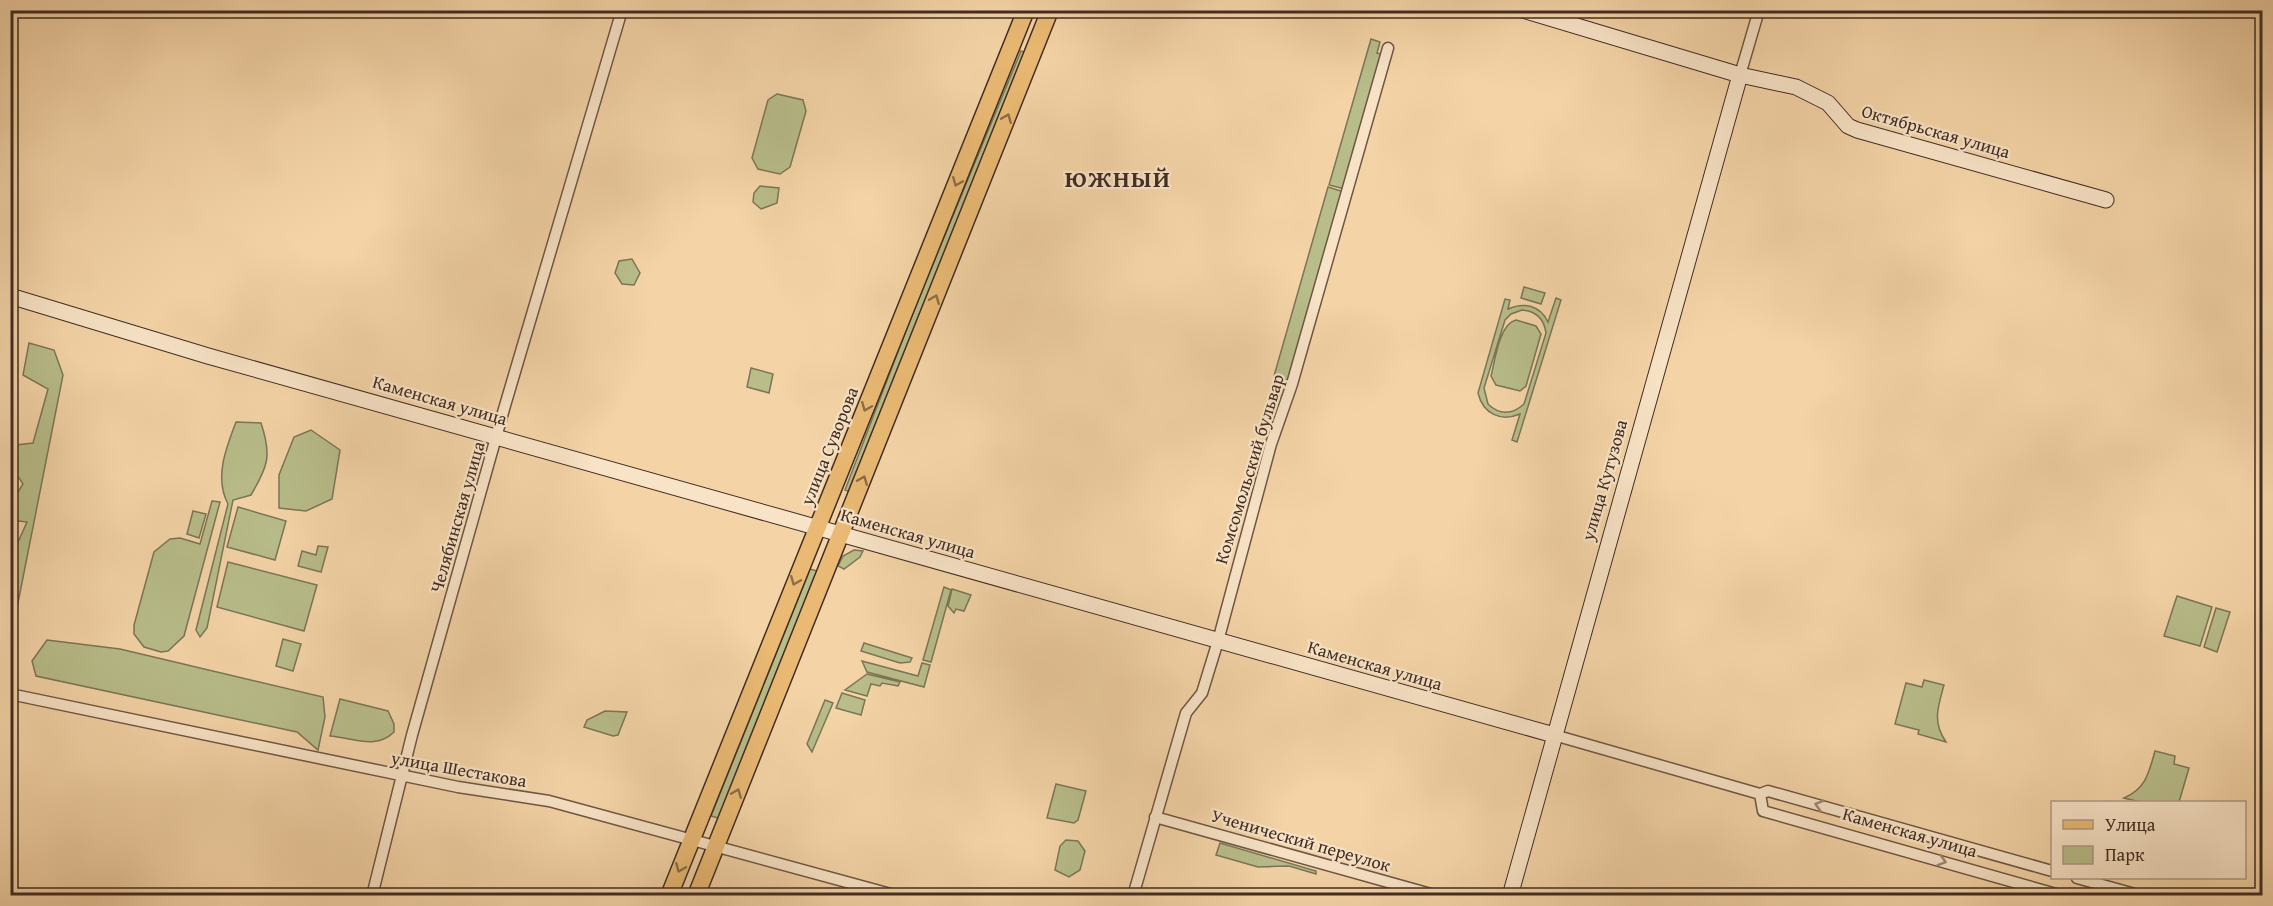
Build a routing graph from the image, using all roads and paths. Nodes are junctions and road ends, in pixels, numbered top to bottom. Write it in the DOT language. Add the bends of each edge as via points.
graph roads {
  1 [pos="622,10"];
  2 [pos="1026,10"];
  3 [pos="1050,10"];
  4 [pos="1523,10"];
  5 [pos="1759,10"];
  6 [pos="1388,48"];
  7 [pos="1740,75"];
  8 [pos="2106,200"];
  9 [pos="10,296"];
  10 [pos="497,437"];
  11 [pos="817,527"];
  12 [pos="840,534"];
  13 [pos="1218,641"];
  14 [pos="10,694"];
  15 [pos="1554,735"];
  16 [pos="401,775"];
  17 [pos="1760,794"];
  18 [pos="1155,817"];
  19 [pos="691,840"];
  20 [pos="715,847"];
  21 [pos="2051,871"];
  22 [pos="2081,879"];
  23 [pos="372,896"];
  24 [pos="669,896"];
  25 [pos="696,896"];
  26 [pos="898,896"];
  27 [pos="1133,896"];
  28 [pos="1438,896"];
  29 [pos="1510,896"];
  30 [pos="2063,896"];
  31 [pos="2142,896"];
  1 -- 10 [label="street, Челябинская улица"];
  2 -- 11 [label="main road, улица Суворова, one-way"];
  12 -- 3 [label="main road, one-way"];
  4 -- 7 [label="street, Октябрьская улица"];
  5 -- 7 [label="street"];
  6 -- 13 [label="street, Комсомольский бульвар" via="1292,384 1268,454"];
  7 -- 8 [label="street, Октябрьская улица" via="1771,80 1815,95 1857,130"];
  7 -- 15 [label="street, улица Кутузова"];
  9 -- 10 [label="street, Каменская улица"];
  10 -- 11 [label="street, Каменская улица"];
  10 -- 16 [label="street, Челябинская улица"];
  11 -- 12 [label="street, Каменская улица"];
  11 -- 19 [label="main road, улица Суворова, one-way"];
  12 -- 13 [label="street, Каменская улица"];
  20 -- 12 [label="main road, one-way"];
  13 -- 15 [label="street, Каменская улица"];
  13 -- 18 [label="street, Комсомольский бульвар" via="1202,693 1186,713"];
  14 -- 16 [label="street, улица Шестакова"];
  15 -- 17 [label="street, Каменская улица"];
  15 -- 29 [label="street, улица Кутузова"];
  16 -- 19 [label="street, улица Шестакова" via="549,801"];
  16 -- 23 [label="street, Челябинская улица"];
  21 -- 17 [label="street, Каменская улица, one-way" via="1768,791"];
  17 -- 30 [label="street, Каменская улица, one-way" via="1763,811"];
  18 -- 27 [label="street, Комсомольский бульвар"];
  18 -- 28 [label="street, Ученический переулок"];
  19 -- 20 [label="street, улица Шестакова"];
  19 -- 24 [label="main road, улица Суворова, one-way"];
  20 -- 25 [label="main road"];
  20 -- 26 [label="street, улица Шестакова"];
  22 -- 31 [label="street"];
}
